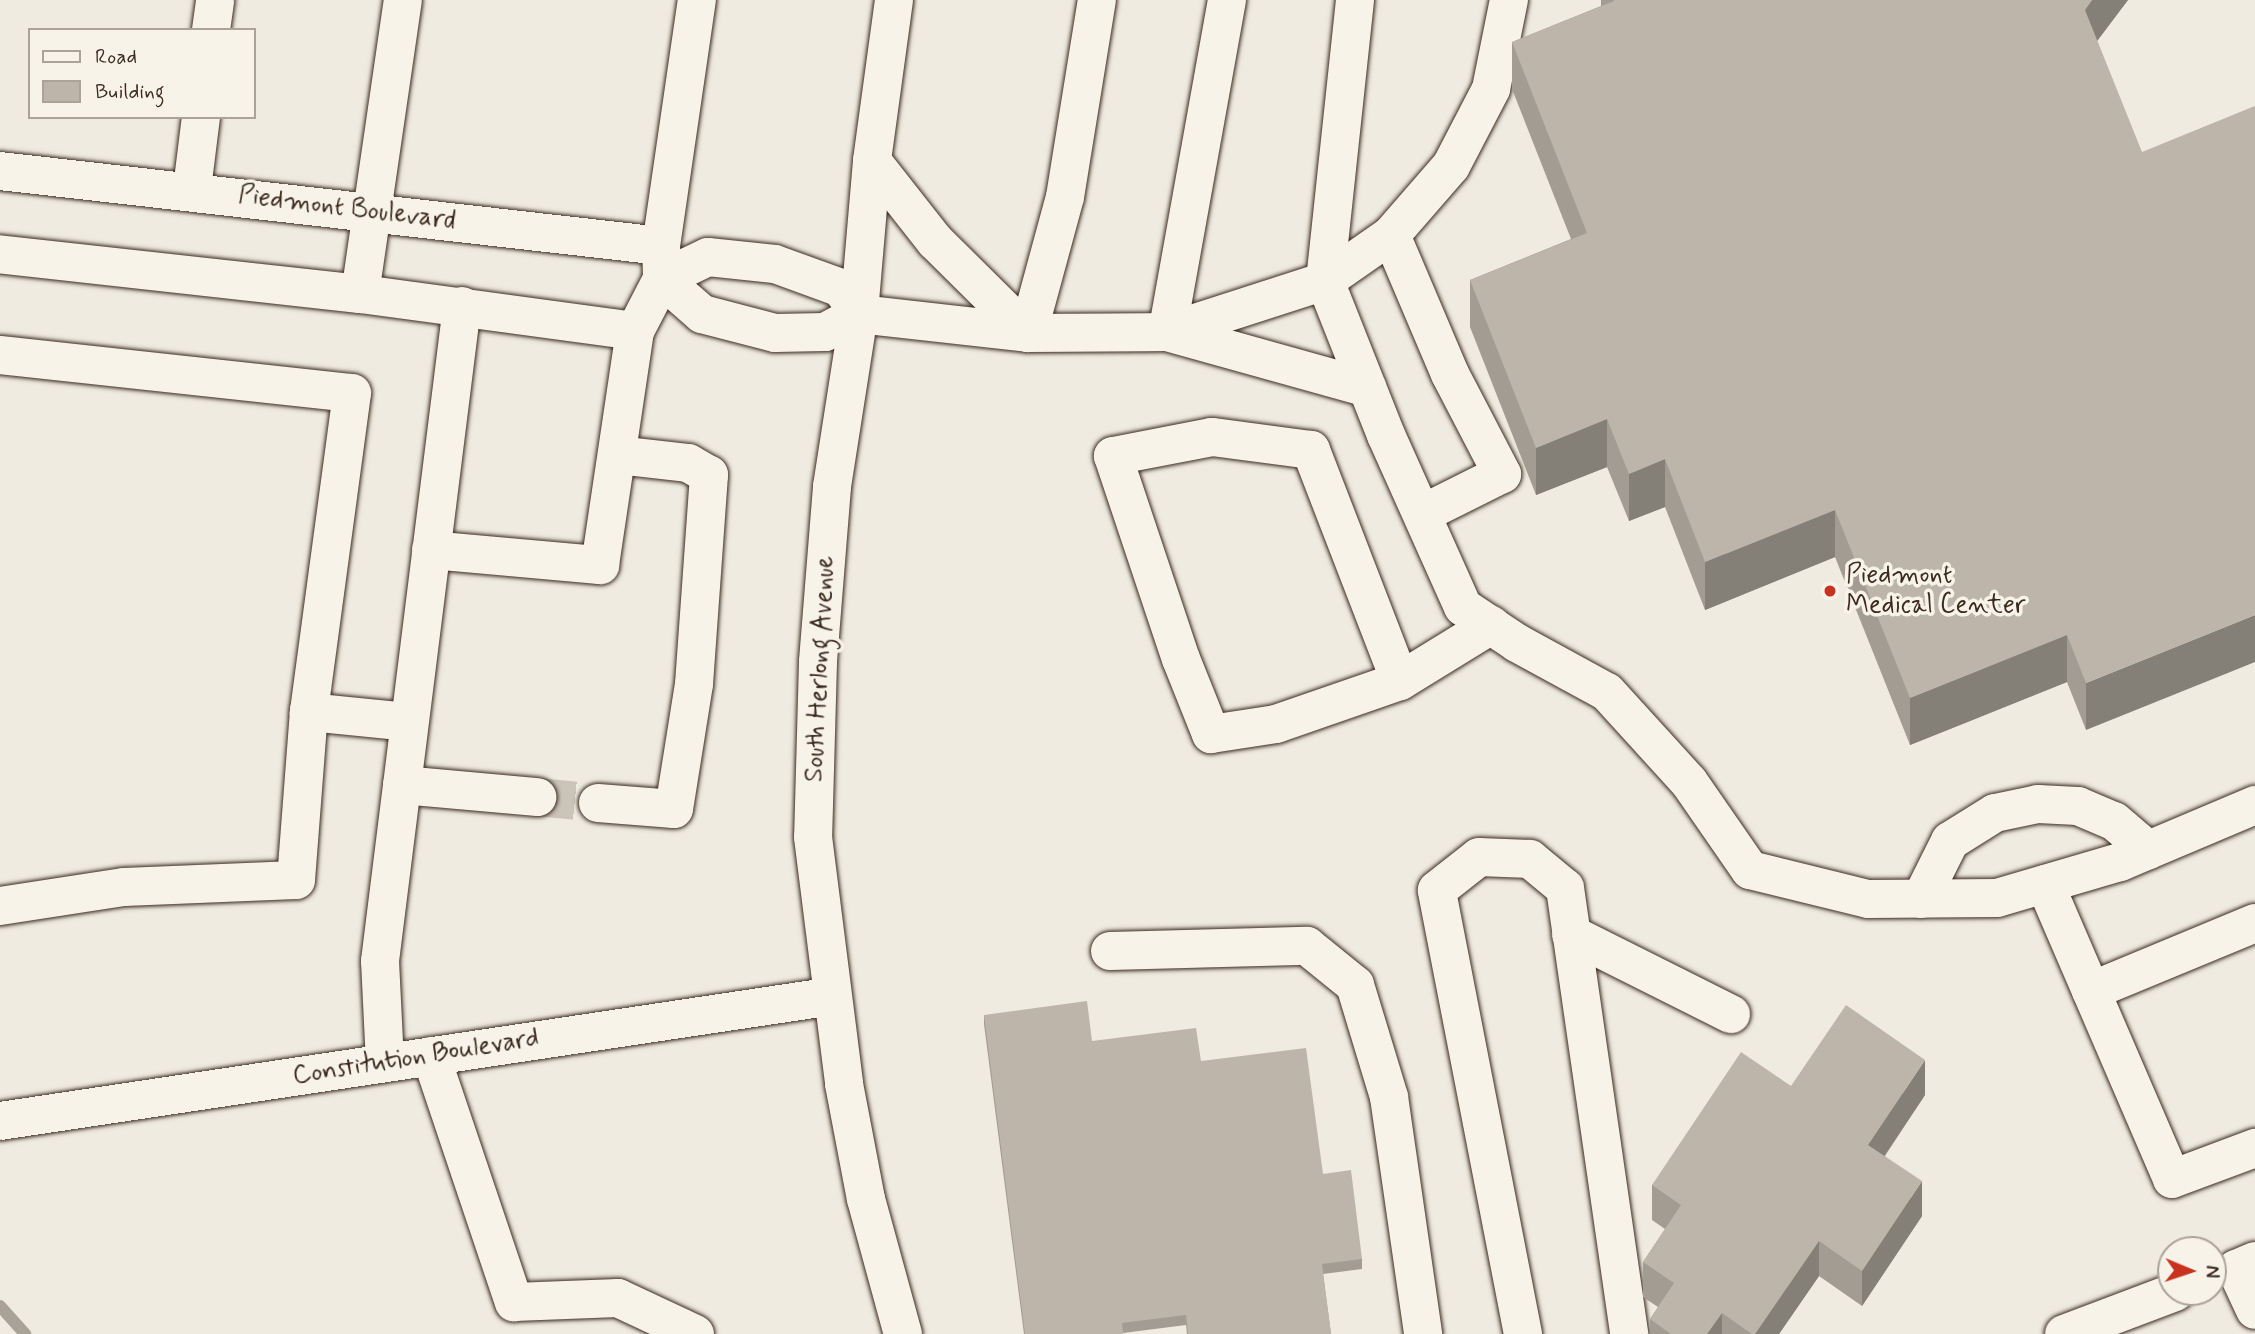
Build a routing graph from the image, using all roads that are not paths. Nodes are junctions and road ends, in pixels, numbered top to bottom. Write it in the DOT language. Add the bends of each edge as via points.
graph roads {
  1 [pos="215,0"];
  2 [pos="403,0"];
  3 [pos="697,0"];
  4 [pos="894,0"];
  5 [pos="1097,0"];
  6 [pos="1227,0"];
  7 [pos="1355,0"];
  8 [pos="1509,0"];
  9 [pos="211,28"];
  10 [pos="201,119"];
  11 [pos="872,161"];
  12 [pos="0,171"];
  13 [pos="192,190"];
  14 [pos="374,214"];
  15 [pos="1391,235"];
  16 [pos="0,254"];
  17 [pos="662,263"];
  18 [pos="1325,281"];
  19 [pos="360,293"];
  20 [pos="462,306"];
  21 [pos="859,314"];
  22 [pos="635,331"];
  23 [pos="1167,332"];
  24 [pos="1028,333"];
  25 [pos="0,355"];
  26 [pos="1367,388"];
  27 [pos="617,455"];
  28 [pos="1422,514"];
  29 [pos="431,550"];
  30 [pos="1491,625"];
  31 [pos="1400,681"];
  32 [pos="309,712"];
  33 [pos="409,722"];
  34 [pos="402,785"];
  35 [pos="537,797"];
  36 [pos="597,803"];
  37 [pos="2255,805"];
  38 [pos="2148,850"];
  39 [pos="2045,884"];
  40 [pos="1921,899"];
  41 [pos="0,906"];
  42 [pos="2255,923"];
  43 [pos="1571,934"];
  44 [pos="1110,951"];
  45 [pos="2091,991"];
  46 [pos="833,996"];
  47 [pos="1731,1014"];
  48 [pos="431,1056"];
  49 [pos="385,1063"];
  50 [pos="0,1121"];
  51 [pos="2255,1148"];
  52 [pos="2235,1269"];
  53 [pos="2157,1299"];
  54 [pos="2255,1310"];
  55 [pos="622,1316"];
  56 [pos="695,1334"];
  57 [pos="903,1334"];
  58 [pos="1423,1334"];
  59 [pos="1523,1334"];
  60 [pos="1629,1334"];
  61 [pos="2064,1334"];
  1 -- 9 [label="street"];
  2 -- 14 [label="street"];
  3 -- 17 [label="street"];
  4 -- 11 [label="street, South Herlong Avenue"];
  5 -- 24 [label="street" via="1065,197"];
  6 -- 23 [label="street"];
  7 -- 18 [label="street"];
  8 -- 15 [label="street" via="1491,89 1451,166"];
  10 -- 13 [label="street"];
  11 -- 21 [label="street, South Herlong Avenue"];
  11 -- 24 [label="street" via="935,241"];
  12 -- 13 [label="street, Piedmont Boulevard"];
  13 -- 14 [label="street, Piedmont Boulevard"];
  14 -- 17 [label="street, Piedmont Boulevard"];
  14 -- 19 [label="street"];
  15 -- 18 [label="street"];
  15 -- 28 [label="street" via="1450,374 1502,474"];
  16 -- 19 [label="street"];
  17 -- 21 [label="street" via="708,257 775,264 841,288"];
  17 -- 21 [label="street" via="702,314 775,333 825,332"];
  17 -- 22 [label="street"];
  18 -- 23 [label="street"];
  18 -- 26 [label="street"];
  19 -- 20 [label="street"];
  20 -- 22 [label="street"];
  20 -- 29 [label="street"];
  21 -- 24 [label="street"];
  21 -- 46 [label="street, South Herlong Avenue" via="832,487 818,662 813,837"];
  22 -- 27 [label="street"];
  23 -- 24 [label="street"];
  23 -- 26 [label="street"];
  25 -- 32 [label="street" via="352,393"];
  26 -- 28 [label="street"];
  27 -- 29 [label="street" via="600,565"];
  27 -- 36 [label="street" via="688,463 709,475 694,684 674,809"];
  28 -- 30 [label="street" via="1463,607"];
  29 -- 33 [label="street"];
  30 -- 31 [label="street"];
  30 -- 40 [label="street" via="1607,692 1689,782 1750,870 1868,899"];
  31 -- 31 [label="street" via="1276,724 1211,734 1113,456 1212,437 1311,450"];
  32 -- 33 [label="street"];
  32 -- 41 [label="street" via="296,880 124,887"];
  33 -- 34 [label="street"];
  34 -- 35 [label="street"];
  34 -- 49 [label="street" via="380,961"];
  37 -- 38 [label="street"];
  38 -- 39 [label="street"];
  38 -- 40 [label="street" via="2114,821 2078,806 2038,804 1995,813 1950,841"];
  39 -- 40 [label="street" via="1997,898"];
  39 -- 45 [label="street"];
  42 -- 45 [label="street"];
  43 -- 47 [label="street"];
  43 -- 59 [label="street" via="1565,888 1530,859 1479,857 1437,890"];
  43 -- 60 [label="street"];
  44 -- 58 [label="street" via="1307,946 1355,985 1389,1097"];
  45 -- 51 [label="street" via="2172,1179"];
  46 -- 48 [label="street, Constitution Boulevard"];
  46 -- 57 [label="street, South Herlong Avenue" via="866,1199"];
  48 -- 49 [label="street, Constitution Boulevard"];
  48 -- 55 [label="street" via="514,1302"];
  49 -- 50 [label="street, Constitution Boulevard"];
  52 -- 54 [label="street"];
  53 -- 61 [label="street"];
  55 -- 56 [label="street"];
}
